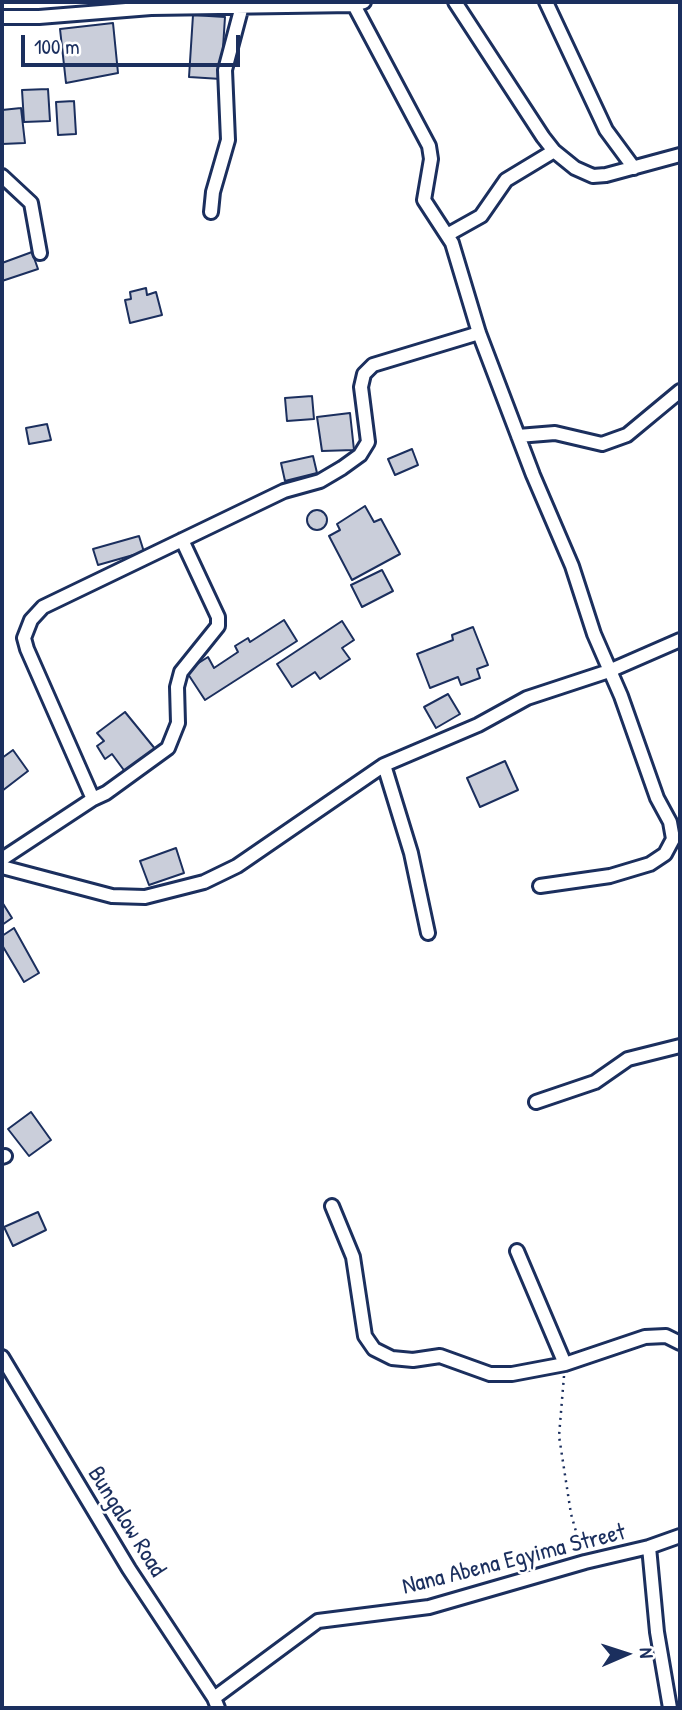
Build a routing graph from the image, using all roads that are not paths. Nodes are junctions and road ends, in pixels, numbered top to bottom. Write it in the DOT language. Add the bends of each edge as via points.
graph roads {
  1 [pos="455,2"];
  2 [pos="546,2"];
  3 [pos="359,4"];
  4 [pos="242,6"];
  5 [pos="2,17"];
  6 [pos="554,151"];
  7 [pos="680,155"];
  8 [pos="634,168"];
  9 [pos="2,176"];
  10 [pos="211,212"];
  11 [pos="447,235"];
  12 [pos="40,253"];
  13 [pos="479,333"];
  14 [pos="680,391"];
  15 [pos="518,436"];
  16 [pos="182,540"];
  17 [pos="680,640"];
  18 [pos="609,671"];
  19 [pos="384,765"];
  20 [pos="93,799"];
  21 [pos="2,859"];
  22 [pos="2,867"];
  23 [pos="540,886"];
  24 [pos="428,933"];
  25 [pos="680,1046"];
  26 [pos="536,1102"];
  27 [pos="332,1206"];
  28 [pos="517,1251"];
  29 [pos="680,1343"];
  30 [pos="2,1357"];
  31 [pos="565,1364"];
  32 [pos="680,1536"];
  33 [pos="649,1548"];
  34 [pos="216,1703"];
  35 [pos="670,1708"];
  1 -- 6 [label="street"];
  2 -- 8 [label="street" via="606,130"];
  3 -- 4 [label="street"];
  3 -- 11 [label="street" via="429,146 424,200"];
  4 -- 5 [label="street"];
  4 -- 10 [label="street" via="225,70 228,140"];
  6 -- 8 [label="street" via="593,176"];
  6 -- 11 [label="street" via="506,180 481,216"];
  7 -- 8 [label="street"];
  9 -- 12 [label="street" via="31,203"];
  11 -- 13 [label="street"];
  13 -- 15 [label="street"];
  13 -- 16 [label="street" via="373,365 364,374 361,387 368,442 360,455 320,481 284,491"];
  14 -- 15 [label="street" via="627,435 602,444 555,433"];
  15 -- 18 [label="street"];
  16 -- 20 [label="street" via="218,626 181,672 178,723 168,748"];
  16 -- 20 [label="street" via="43,607 30,620 24,638"];
  17 -- 18 [label="street"];
  18 -- 19 [label="street" via="527,698"];
  18 -- 23 [label="street" via="673,839 665,854 650,864 610,876"];
  19 -- 22 [label="street" via="237,866 204,882 160,894 112,896"];
  19 -- 24 [label="street" via="411,853"];
  20 -- 21 [label="street"];
  25 -- 26 [label="street" via="628,1059 595,1082"];
  27 -- 31 [label="street" via="353,1257 365,1336 374,1349 392,1358 440,1356 490,1374"];
  28 -- 31 [label="street"];
  29 -- 31 [label="street" via="666,1336 645,1337"];
  30 -- 34 [label="street, Bungalow Road" via="129,1569"];
  32 -- 33 [label="street, Nana Abena Egyima Street"];
  33 -- 34 [label="street, Nana Abena Egyima Street" via="429,1607 318,1621"];
  33 -- 35 [label="street"];
}
